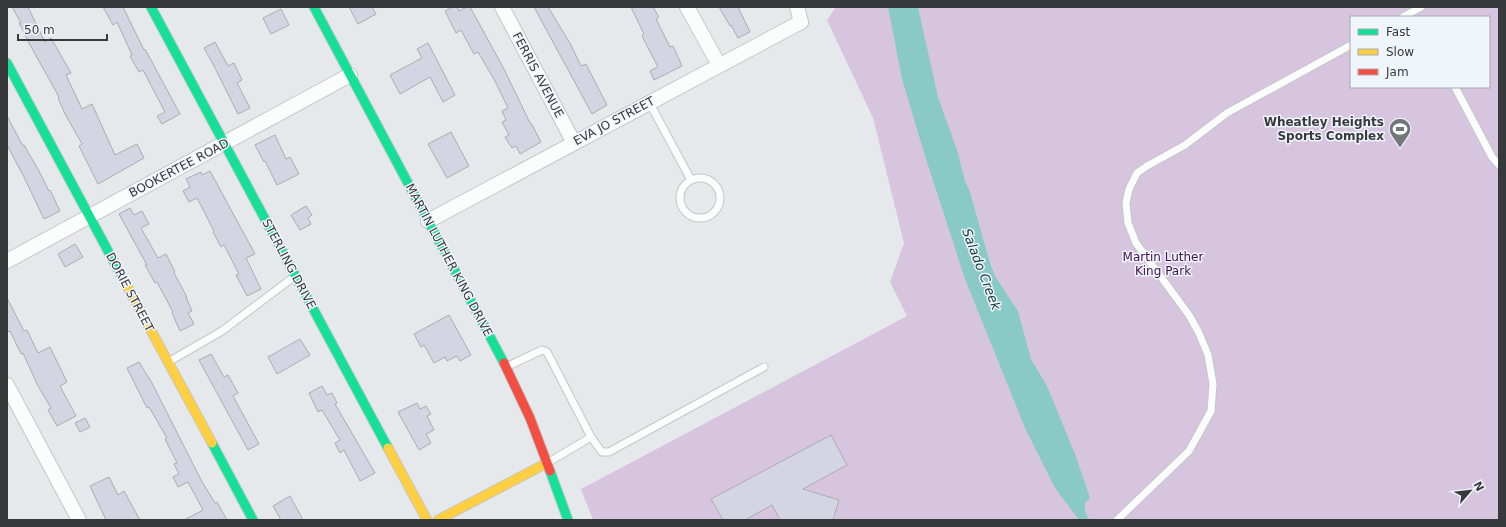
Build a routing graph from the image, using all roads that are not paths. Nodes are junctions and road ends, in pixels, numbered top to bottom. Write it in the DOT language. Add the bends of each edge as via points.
graph roads {
  1 [pos="151,7"];
  2 [pos="314,7"];
  3 [pos="502,7"];
  4 [pos="687,7"];
  5 [pos="797,7"];
  6 [pos="1418,12"];
  7 [pos="1406,16"];
  8 [pos="1350,46"];
  9 [pos="7,64"];
  10 [pos="719,65"];
  11 [pos="350,75"];
  12 [pos="1456,88"];
  13 [pos="649,102"];
  14 [pos="574,142"];
  15 [pos="224,143"];
  16 [pos="1499,165"];
  17 [pos="691,180"];
  18 [pos="89,216"];
  19 [pos="428,221"];
  20 [pos="7,261"];
  21 [pos="295,275"];
  22 [pos="168,362"];
  23 [pos="506,367"];
  24 [pos="764,367"];
  25 [pos="7,385"];
  26 [pos="592,437"];
  27 [pos="547,463"];
  28 [pos="80,520"];
  29 [pos="253,520"];
  30 [pos="426,520"];
  31 [pos="438,520"];
  32 [pos="568,520"];
  33 [pos="1117,520"];
  1 -- 15 [label="street, STERLING DRIVE"];
  2 -- 11 [label="street, MARTIN LUTHER KING DRIVE"];
  3 -- 14 [label="street, FERRIS AVENUE"];
  4 -- 10 [label="street"];
  5 -- 10 [label="street, EVA JO STREET" via="801,22"];
  6 -- 7 [label="lane"];
  8 -- 33 [label="lane" via="1227,113 1185,145 1146,166 1137,173 1129,189 1126,203 1128,223 1136,243 1193,321 1208,355 1213,384 1211,410 1190,451"];
  9 -- 18 [label="street, DORIE STREET"];
  10 -- 13 [label="street, EVA JO STREET"];
  11 -- 15 [label="street, BOOKERTEE ROAD"];
  11 -- 19 [label="street, MARTIN LUTHER KING DRIVE"];
  12 -- 16 [label="lane" via="1492,157"];
  13 -- 14 [label="street, EVA JO STREET"];
  13 -- 17 [label="lane"];
  14 -- 19 [label="street, EVA JO STREET"];
  15 -- 18 [label="street, BOOKERTEE ROAD"];
  15 -- 21 [label="street, STERLING DRIVE"];
  17 -- 17 [label="lane" via="703,178 718,188 718,207 708,216 695,217 689,214 681,203 682,190"];
  18 -- 20 [label="street, BOOKERTEE ROAD"];
  18 -- 22 [label="street, DORIE STREET"];
  19 -- 23 [label="street, MARTIN LUTHER KING DRIVE"];
  21 -- 22 [label="lane" via="222,331"];
  21 -- 30 [label="street, STERLING DRIVE"];
  22 -- 29 [label="street, DORIE STREET"];
  23 -- 26 [label="lane" via="542,350 547,352"];
  23 -- 27 [label="street, MARTIN LUTHER KING DRIVE" via="530,418"];
  24 -- 26 [label="lane" via="609,452 602,452"];
  25 -- 28 [label="street"];
  26 -- 27 [label="lane"];
  27 -- 31 [label="street"];
  27 -- 32 [label="street, MARTIN LUTHER KING DRIVE"];
}
